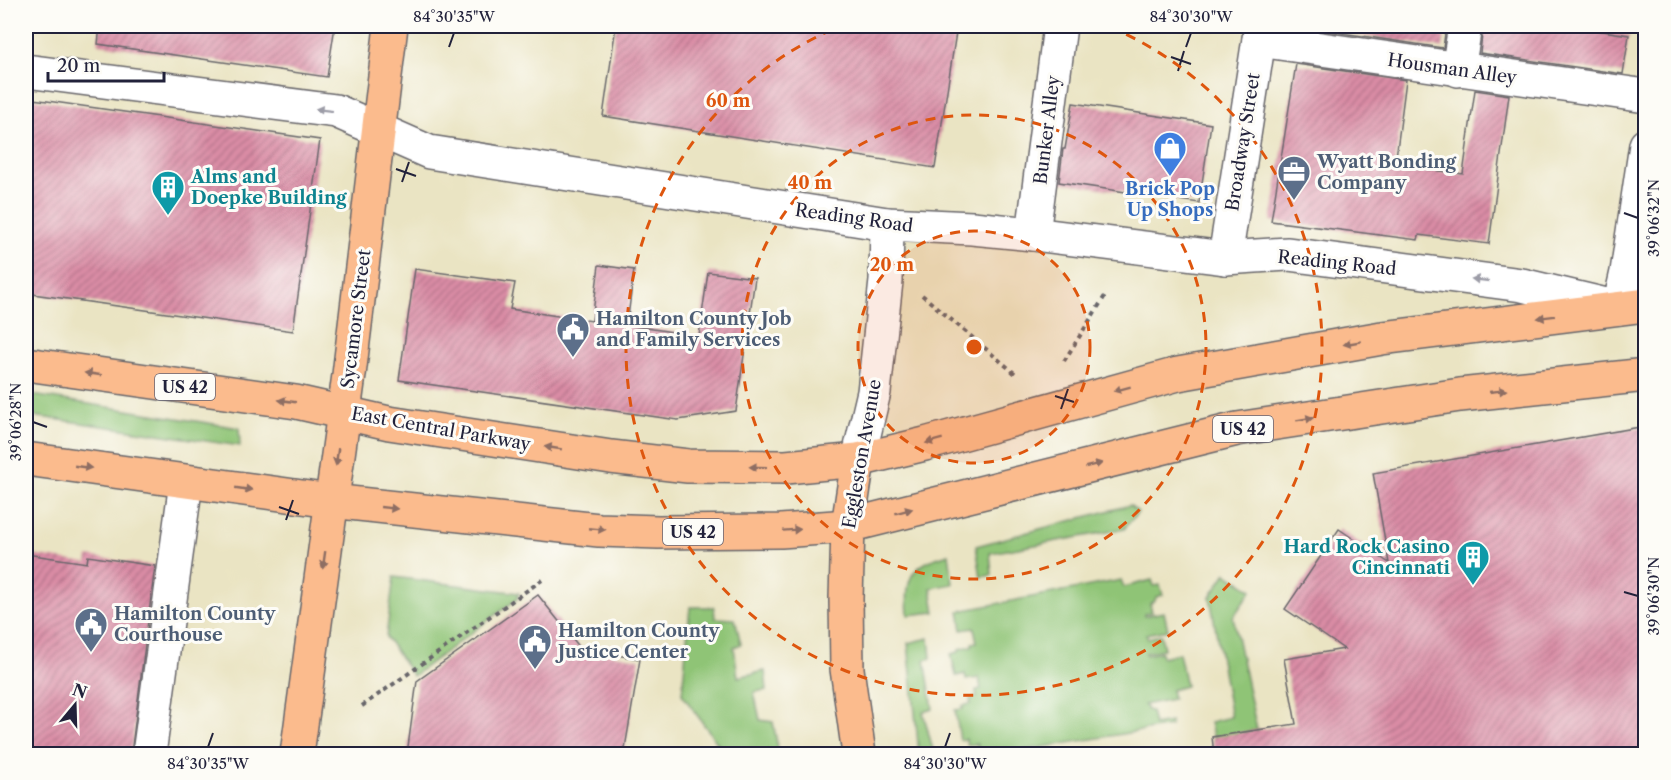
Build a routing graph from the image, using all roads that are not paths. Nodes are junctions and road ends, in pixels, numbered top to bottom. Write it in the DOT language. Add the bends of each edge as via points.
graph roads {
  1 [pos="391,26"];
  2 [pos="1060,26"];
  3 [pos="1465,26"];
  4 [pos="1260,33"];
  5 [pos="1458,70"];
  6 [pos="26,71"];
  7 [pos="1646,96"];
  8 [pos="379,130"];
  9 [pos="1646,145"];
  10 [pos="887,224"];
  11 [pos="1033,234"];
  12 [pos="1225,258"];
  13 [pos="1632,307"];
  14 [pos="26,364"];
  15 [pos="1646,375"];
  16 [pos="344,412"];
  17 [pos="26,459"];
  18 [pos="858,460"];
  19 [pos="186,482"];
  20 [pos="331,501"];
  21 [pos="848,526"];
  22 [pos="149,754"];
  23 [pos="297,754"];
  24 [pos="858,754"];
  1 -- 8 [label="main road, Sycamore Street"];
  2 -- 11 [label="street, Bunker Alley"];
  3 -- 5 [label="street"];
  4 -- 5 [label="street, Housman Alley"];
  4 -- 12 [label="street, Broadway Street"];
  5 -- 7 [label="street, Housman Alley"];
  8 -- 6 [label="street, Reading Road, one-way" via="336,111"];
  8 -- 10 [label="street, Reading Road" via="429,152"];
  8 -- 16 [label="main road, Sycamore Street"];
  9 -- 13 [label="street" via="1627,272"];
  10 -- 11 [label="street, Reading Road"];
  10 -- 18 [label="street, Eggleston Avenue" via="886,281 874,392"];
  11 -- 12 [label="street, Reading Road"];
  13 -- 12 [label="street, Reading Road, one-way" via="1522,285 1288,254"];
  13 -- 18 [label="main road, US 42, one-way" via="1382,338 1178,374"];
  16 -- 14 [label="main road, East Central Parkway / US 42, one-way"];
  21 -- 15 [label="main road, US 42, one-way" via="1237,429 1460,395"];
  18 -- 16 [label="main road, East Central Parkway / US 42, one-way" via="786,467 688,466 389,423"];
  16 -- 20 [label="main road, Sycamore Street, one-way"];
  17 -- 19 [label="main road, US 42, one-way"];
  18 -- 21 [label="main road, Eggleston Avenue"];
  19 -- 20 [label="main road, US 42, one-way"];
  19 -- 22 [label="street"];
  20 -- 21 [label="main road, US 42, one-way" via="599,530 781,531"];
  20 -- 23 [label="main road, Sycamore Street, one-way"];
  21 -- 24 [label="main road, Eggleston Avenue" via="847,669"];
}
